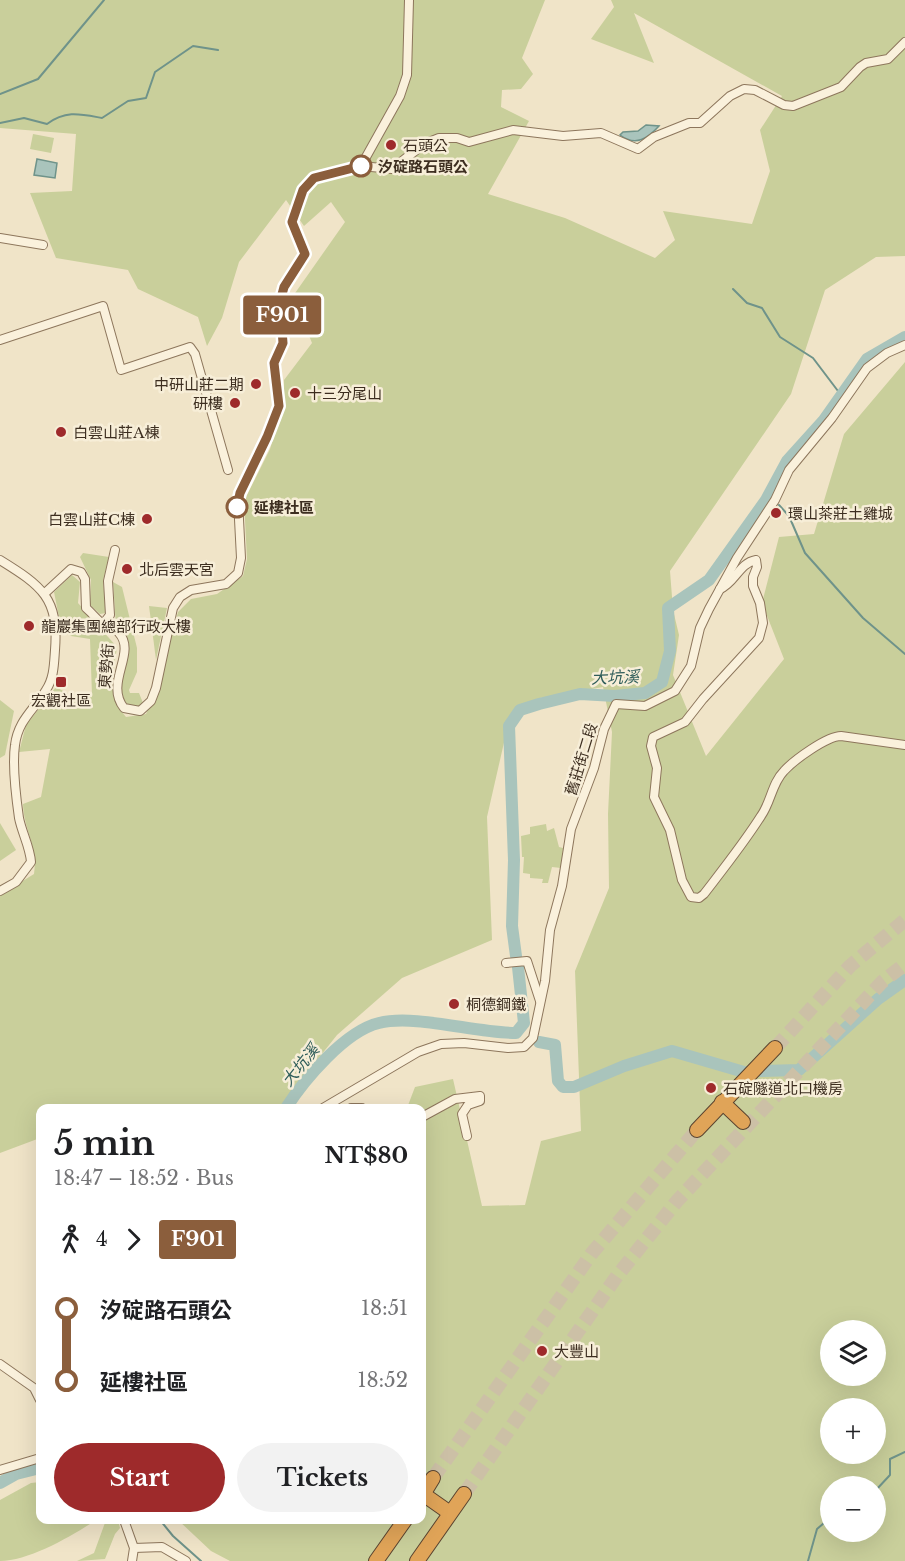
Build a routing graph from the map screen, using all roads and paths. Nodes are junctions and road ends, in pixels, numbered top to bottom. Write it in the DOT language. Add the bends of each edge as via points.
graph roads {
  1 [pos="409,0"];
  2 [pos="905,42"];
  3 [pos="361,166"];
  4 [pos="0,238"];
  5 [pos="43,245"];
  6 [pos="0,340"];
  7 [pos="905,345"];
  8 [pos="228,470"];
  9 [pos="115,550"];
  10 [pos="0,560"];
  11 [pos="720,589"];
  12 [pos="45,593"];
  13 [pos="103,624"];
  14 [pos="905,745"];
  15 [pos="0,891"];
  16 [pos="506,963"];
  17 [pos="540,1003"];
  18 [pos="775,1048"];
  19 [pos="722,1102"];
  20 [pos="330,1104"];
  21 [pos="426,1115"];
  22 [pos="743,1122"];
  23 [pos="697,1130"];
  24 [pos="467,1136"];
  25 [pos="0,1364"];
  26 [pos="36,1392"];
  27 [pos="36,1459"];
  28 [pos="0,1470"];
  29 [pos="433,1478"];
  30 [pos="426,1489"];
  31 [pos="464,1494"];
  32 [pos="426,1498"];
  33 [pos="450,1513"];
  34 [pos="125,1524"];
  35 [pos="402,1524"];
  36 [pos="134,1548"];
  37 [pos="379,1557"];
  38 [pos="183,1560"];
  39 [pos="132,1561"];
  40 [pos="417,1561"];
  1 -- 3 [label="street" via="407,75 400,96"];
  2 -- 3 [label="street" via="888,59 860,67 841,87 793,106 744,89 730,96 700,123 689,123 654,137 638,149 601,133 563,136 513,130 469,142 439,138 424,144 392,169"];
  3 -- 13 [label="street, 東勢街" via="314,178 303,190 293,214 293,228 305,254 284,287 280,302 283,343 274,363 279,406 238,501 241,558 237,573 226,584 191,590 180,597 173,608 156,688 151,701 140,711 124,708 118,701 116,685 124,640 119,632"];
  4 -- 5 [label="street"];
  6 -- 8 [label="street" via="103,306 121,369 192,348"];
  7 -- 11 [label="street, 舊莊街二段" via="867,368 789,470 774,503"];
  9 -- 13 [label="street" via="108,581 110,615"];
  10 -- 12 [label="street"];
  11 -- 14 [label="street" via="729,586 743,566 756,560 753,586 763,623 759,638 685,722 653,737 651,746 657,768 654,797 670,830 680,872 691,897 704,894 735,855 762,815 784,770 820,742 842,736"];
  11 -- 17 [label="street, 舊莊街二段" via="700,628 691,666 675,692 645,706 616,704 609,714 571,829"];
  12 -- 13 [label="street, 東勢街" via="71,569 81,572 85,579 85,604"];
  12 -- 15 [label="street" via="56,618 53,677 19,726 13,757 19,818 31,862 16,882"];
  16 -- 17 [label="street" via="527,961"];
  17 -- 20 [label="street, 舊莊街二段" via="533,1038 524,1047 441,1044 418,1052"];
  18 -- 19 [label="highway"];
  19 -- 22 [label="highway"];
  19 -- 23 [label="highway"];
  21 -- 24 [label="street" via="455,1099 480,1096 480,1101 468,1105 462,1114"];
  25 -- 26 [label="street"];
  27 -- 28 [label="street"];
  29 -- 30 [label="highway"];
  31 -- 33 [label="highway"];
  32 -- 33 [label="highway"];
  33 -- 40 [label="highway"];
  34 -- 36 [label="street"];
  35 -- 37 [label="highway"];
  36 -- 38 [label="street" via="162,1548"];
  36 -- 39 [label="street"];
}
